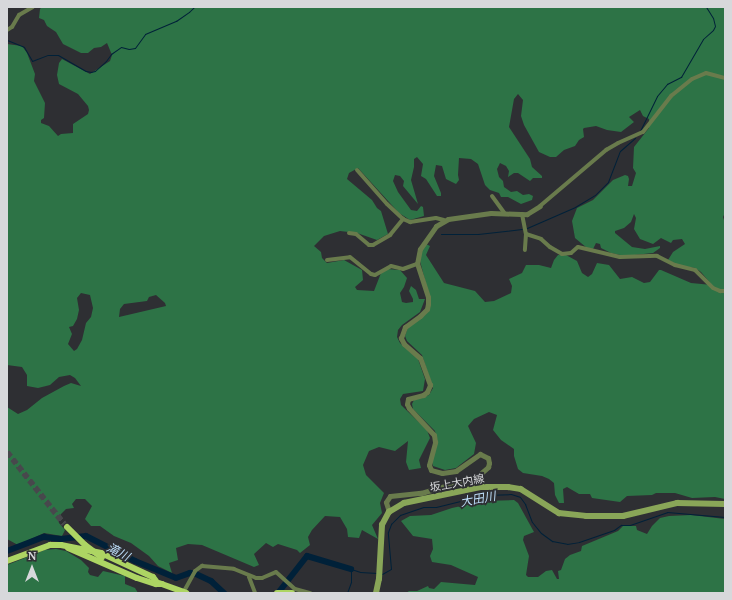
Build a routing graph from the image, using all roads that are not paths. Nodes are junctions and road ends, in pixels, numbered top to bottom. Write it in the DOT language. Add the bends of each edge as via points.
graph roads {
  1 [pos="33,7"];
  2 [pos="7,30"];
  3 [pos="725,78"];
  4 [pos="357,170"];
  5 [pos="492,196"];
  6 [pos="540,206"];
  7 [pos="505,214"];
  8 [pos="522,214"];
  9 [pos="404,219"];
  10 [pos="444,220"];
  11 [pos="349,233"];
  12 [pos="526,234"];
  13 [pos="525,250"];
  14 [pos="327,260"];
  15 [pos="417,264"];
  16 [pos="725,291"];
  17 [pos="725,504"];
  18 [pos="389,512"];
  19 [pos="65,526"];
  20 [pos="57,546"];
  21 [pos="7,561"];
  22 [pos="249,577"];
  23 [pos="156,581"];
  24 [pos="162,584"];
  25 [pos="184,593"];
  26 [pos="255,593"];
  27 [pos="276,593"];
  28 [pos="284,593"];
  29 [pos="292,593"];
  30 [pos="310,593"];
  31 [pos="376,593"];
  1 -- 2 [label="street" via="17,16 12,27"];
  3 -- 6 [label="street" via="706,72 692,79 666,101 643,132 606,150"];
  4 -- 9 [label="street"];
  5 -- 7 [label="street"];
  6 -- 8 [label="street" via="530,213"];
  7 -- 8 [label="street"];
  7 -- 10 [label="street" via="491,213"];
  8 -- 12 [label="street"];
  9 -- 10 [label="street" via="410,222 436,218"];
  9 -- 11 [label="street" via="390,235 373,245 369,245 356,234"];
  10 -- 15 [label="street" via="436,226 420,249"];
  12 -- 13 [label="street"];
  12 -- 16 [label="street" via="541,239 562,254 568,254 578,247 620,257 657,256 675,265 695,270 713,288 720,292"];
  14 -- 15 [label="street" via="350,257 375,275 391,266 403,269"];
  15 -- 18 [label="street" via="428,297 427,309 405,327 401,338 420,358 430,384 427,392 408,399 407,402 409,408 434,435 430,468 438,472 456,471 480,454 488,458 489,463 480,474 469,479 421,494 390,496 386,502"];
  17 -- 18 [label="main road, 坂上大内線" via="677,503 624,516 586,516 559,513 521,489 481,487 404,503"];
  18 -- 31 [label="main road" via="381,528"];
  19 -- 23 [label="highway, bridge" via="102,558"];
  20 -- 21 [label="highway" via="50,545"];
  20 -- 23 [label="highway" via="101,553 152,576"];
  20 -- 24 [label="highway" via="71,549 137,578"];
  22 -- 25 [label="street" via="234,569 202,566 195,571"];
  22 -- 26 [label="street"];
  22 -- 30 [label="street" via="262,578 276,572 295,589"];
  23 -- 24 [label="highway"];
  24 -- 25 [label="highway"];
  27 -- 28 [label="highway"];
  28 -- 29 [label="highway"];
}
